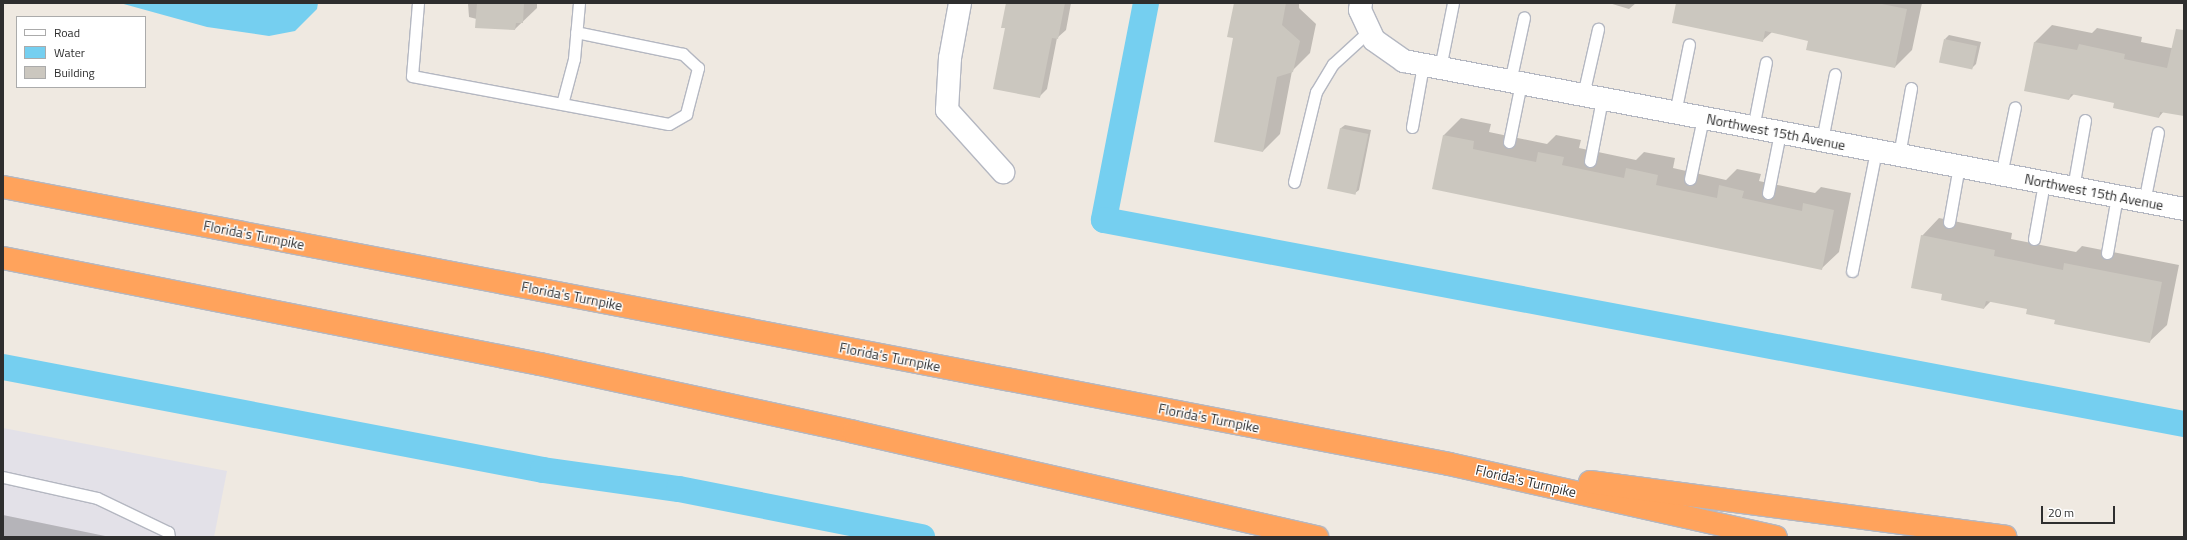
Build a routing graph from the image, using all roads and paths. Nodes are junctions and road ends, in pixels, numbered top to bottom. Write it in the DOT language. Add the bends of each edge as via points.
graph roads {
  1 [pos="418,3"];
  2 [pos="579,3"];
  3 [pos="960,3"];
  4 [pos="1362,3"];
  5 [pos="1454,3"];
  6 [pos="1524,17"];
  7 [pos="1598,29"];
  8 [pos="576,32"];
  9 [pos="1372,36"];
  10 [pos="1689,44"];
  11 [pos="1766,62"];
  12 [pos="1432,66"];
  13 [pos="1836,74"];
  14 [pos="1516,82"];
  15 [pos="1911,88"];
  16 [pos="1593,97"];
  17 [pos="562,104"];
  18 [pos="2015,106"];
  19 [pos="1675,113"];
  20 [pos="1703,118"];
  21 [pos="2085,120"];
  22 [pos="1412,128"];
  23 [pos="1753,128"];
  24 [pos="2158,132"];
  25 [pos="1780,133"];
  26 [pos="1822,140"];
  27 [pos="1509,142"];
  28 [pos="1876,151"];
  29 [pos="1899,155"];
  30 [pos="1590,161"];
  31 [pos="1959,166"];
  32 [pos="1003,172"];
  33 [pos="2001,175"];
  34 [pos="1690,179"];
  35 [pos="1294,182"];
  36 [pos="2044,183"];
  37 [pos="3,187"];
  38 [pos="2073,188"];
  39 [pos="1768,193"];
  40 [pos="2117,196"];
  41 [pos="2144,202"];
  42 [pos="2184,209"];
  43 [pos="1949,222"];
  44 [pos="2034,238"];
  45 [pos="2107,253"];
  46 [pos="3,258"];
  47 [pos="1852,271"];
  48 [pos="1449,464"];
  49 [pos="3,477"];
  50 [pos="169,537"];
  51 [pos="1317,537"];
  52 [pos="1776,537"];
  53 [pos="2005,537"];
  1 -- 17 [label="lane" via="412,76"];
  2 -- 8 [label="lane"];
  3 -- 32 [label="street" via="950,58 947,110"];
  4 -- 9 [label="street" via="1360,10"];
  5 -- 12 [label="lane"];
  6 -- 14 [label="lane"];
  7 -- 16 [label="lane"];
  8 -- 17 [label="lane" via="574,59"];
  8 -- 17 [label="lane" via="683,54 698,68 686,114 669,124"];
  9 -- 12 [label="street, Northwest 15th Avenue" via="1404,61"];
  9 -- 35 [label="lane" via="1333,64 1316,92"];
  10 -- 19 [label="lane"];
  11 -- 23 [label="lane"];
  12 -- 14 [label="street, Northwest 15th Avenue"];
  12 -- 22 [label="lane"];
  13 -- 26 [label="lane"];
  14 -- 16 [label="street, Northwest 15th Avenue"];
  14 -- 27 [label="lane"];
  15 -- 29 [label="lane"];
  16 -- 19 [label="street, Northwest 15th Avenue"];
  16 -- 30 [label="lane"];
  18 -- 33 [label="lane"];
  19 -- 20 [label="street, Northwest 15th Avenue"];
  20 -- 23 [label="street, Northwest 15th Avenue"];
  20 -- 34 [label="lane"];
  21 -- 38 [label="lane"];
  23 -- 25 [label="street, Northwest 15th Avenue"];
  24 -- 41 [label="lane"];
  25 -- 26 [label="street, Northwest 15th Avenue"];
  25 -- 39 [label="lane"];
  26 -- 28 [label="street, Northwest 15th Avenue"];
  28 -- 29 [label="street, Northwest 15th Avenue"];
  28 -- 47 [label="lane"];
  29 -- 31 [label="street, Northwest 15th Avenue"];
  31 -- 33 [label="street, Northwest 15th Avenue"];
  31 -- 43 [label="lane"];
  33 -- 36 [label="street, Northwest 15th Avenue"];
  36 -- 38 [label="street, Northwest 15th Avenue"];
  36 -- 44 [label="lane"];
  37 -- 48 [label="highway, Florida's Turnpike"];
  38 -- 40 [label="street, Northwest 15th Avenue"];
  40 -- 41 [label="street, Northwest 15th Avenue"];
  40 -- 45 [label="lane"];
  41 -- 42 [label="street, Northwest 15th Avenue"];
  46 -- 51 [label="highway" via="548,366"];
  48 -- 52 [label="highway, Florida's Turnpike"];
  48 -- 53 [label="highway"];
  49 -- 50 [label="lane" via="97,498 168,532"];
}
